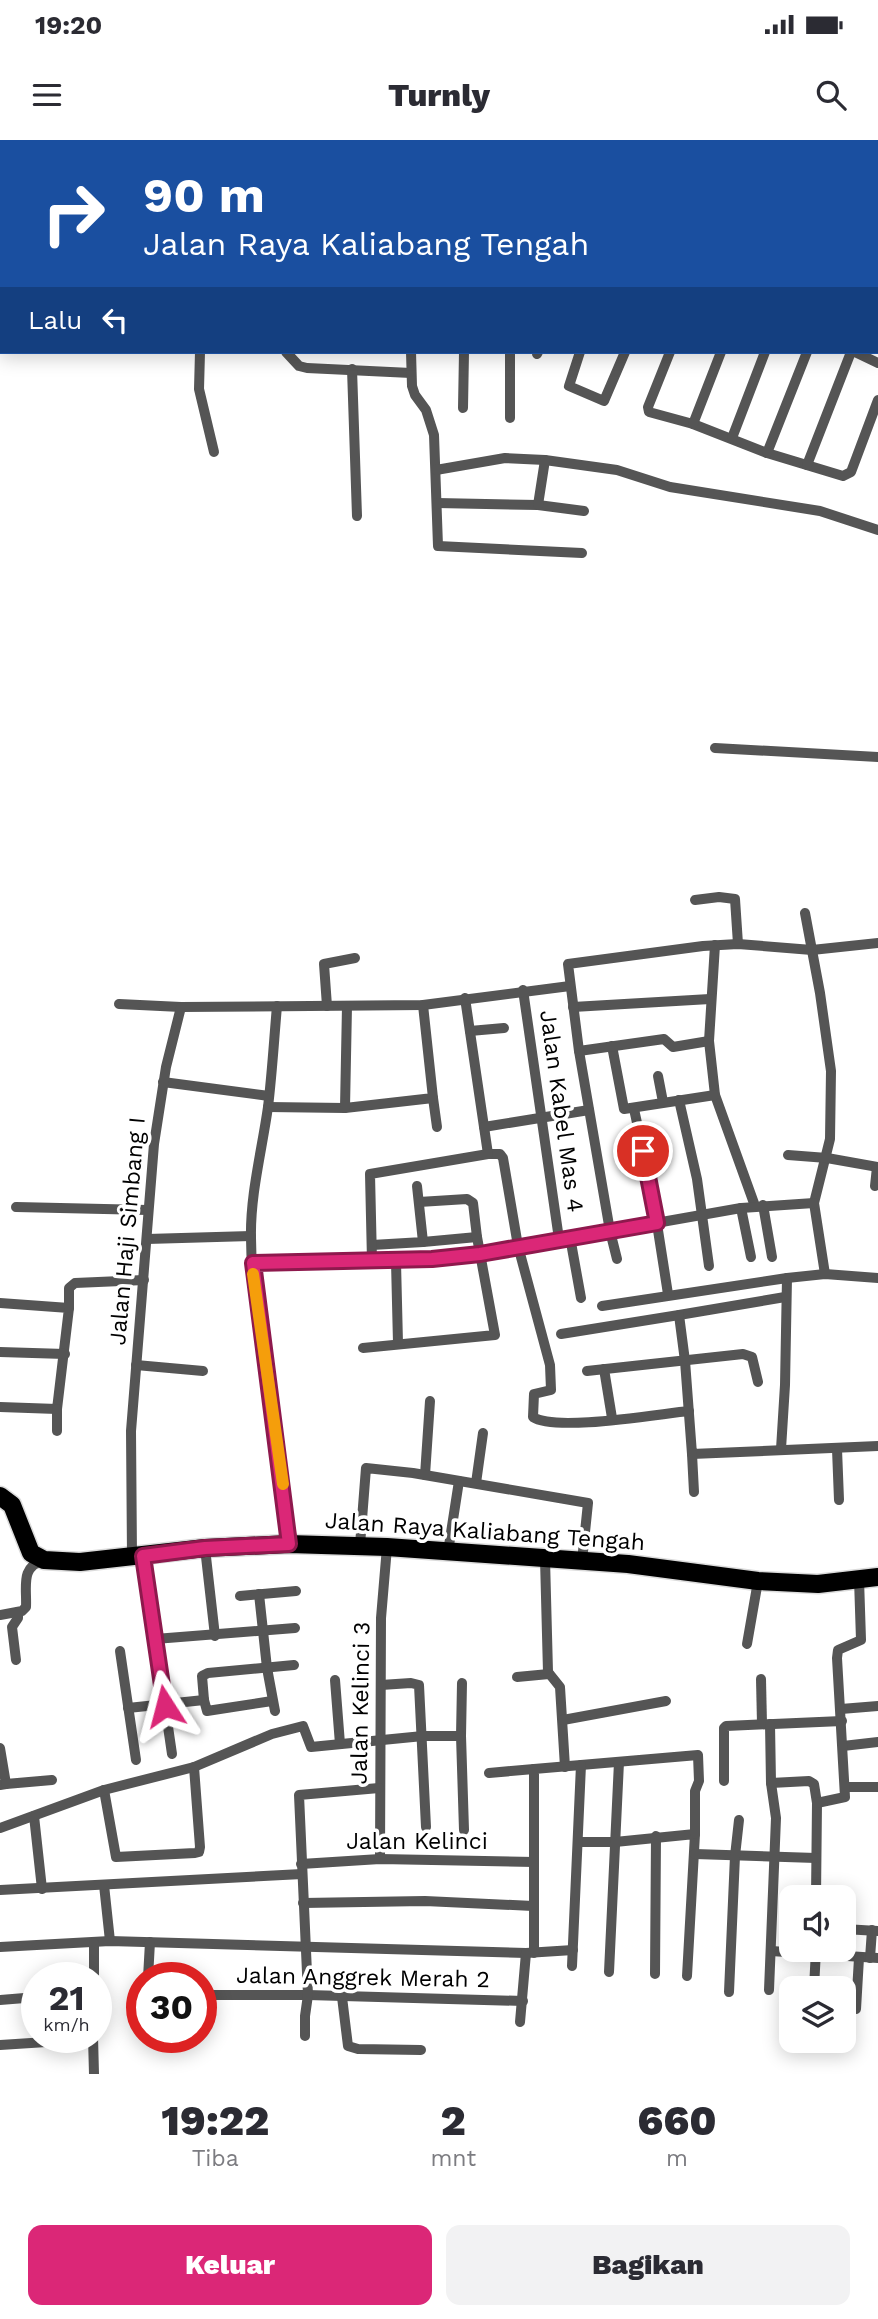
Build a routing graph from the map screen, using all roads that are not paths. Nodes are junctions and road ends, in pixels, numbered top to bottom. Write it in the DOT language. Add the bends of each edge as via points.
graph roads {
  1 [pos="200,354"];
  2 [pos="288,354"];
  3 [pos="411,354"];
  4 [pos="464,354"];
  5 [pos="510,354"];
  6 [pos="579,354"];
  7 [pos="624,354"];
  8 [pos="669,354"];
  9 [pos="720,354"];
  10 [pos="764,354"];
  11 [pos="806,354"];
  12 [pos="852,354"];
  13 [pos="858,354"];
  14 [pos="878,363"];
  15 [pos="352,369"];
  16 [pos="411,373"];
  17 [pos="878,400"];
  18 [pos="463,408"];
  19 [pos="510,418"];
  20 [pos="693,424"];
  21 [pos="867,428"];
  22 [pos="878,432"];
  23 [pos="732,438"];
  24 [pos="214,452"];
  25 [pos="767,453"];
  26 [pos="545,460"];
  27 [pos="807,465"];
  28 [pos="439,470"];
  29 [pos="437,503"];
  30 [pos="538,505"];
  31 [pos="584,511"];
  32 [pos="357,516"];
  33 [pos="878,530"];
  34 [pos="582,553"];
  35 [pos="715,748"];
  36 [pos="878,757"];
  37 [pos="695,900"];
  38 [pos="805,913"];
  39 [pos="878,943"];
  40 [pos="738,944"];
  41 [pos="715,945"];
  42 [pos="811,950"];
  43 [pos="355,958"];
  44 [pos="570,985"];
  45 [pos="523,990"];
  46 [pos="466,998"];
  47 [pos="710,999"];
  48 [pos="118,1004"];
  49 [pos="423,1005"];
  50 [pos="277,1006"];
  51 [pos="327,1006"];
  52 [pos="347,1006"];
  53 [pos="181,1007"];
  54 [pos="573,1007"];
  55 [pos="504,1028"];
  56 [pos="470,1031"];
  57 [pos="709,1041"];
  58 [pos="612,1046"];
  59 [pos="579,1051"];
  60 [pos="658,1076"];
  61 [pos="163,1083"];
  62 [pos="715,1096"];
  63 [pos="433,1098"];
  64 [pos="679,1100"];
  65 [pos="269,1102"];
  66 [pos="663,1102"];
  67 [pos="345,1108"];
  68 [pos="634,1109"];
  69 [pos="589,1110"];
  70 [pos="542,1116"];
  71 [pos="437,1127"];
  72 [pos="484,1127"];
  73 [pos="488,1154"];
  74 [pos="788,1155"];
  75 [pos="827,1158"];
  76 [pos="877,1167"];
  77 [pos="417,1186"];
  78 [pos="874,1186"];
  79 [pos="419,1202"];
  80 [pos="814,1203"];
  81 [pos="759,1205"];
  82 [pos="16,1207"];
  83 [pos="741,1208"];
  84 [pos="148,1210"];
  85 [pos="701,1214"];
  86 [pos="657,1223"];
  87 [pos="610,1231"];
  88 [pos="251,1236"];
  89 [pos="477,1237"];
  90 [pos="565,1238"];
  91 [pos="147,1239"];
  92 [pos="423,1241"];
  93 [pos="372,1245"];
  94 [pos="518,1246"];
  95 [pos="480,1254"];
  96 [pos="751,1257"];
  97 [pos="772,1257"];
  98 [pos="617,1259"];
  99 [pos="372,1261"];
  100 [pos="396,1262"];
  101 [pos="253,1263"];
  102 [pos="709,1266"];
  103 [pos="825,1274"];
  104 [pos="787,1278"];
  105 [pos="878,1278"];
  106 [pos="144,1280"];
  107 [pos="668,1294"];
  108 [pos="785,1297"];
  109 [pos="581,1298"];
  110 [pos="0,1303"];
  111 [pos="602,1306"];
  112 [pos="69,1308"];
  113 [pos="679,1315"];
  114 [pos="561,1334"];
  115 [pos="398,1343"];
  116 [pos="363,1348"];
  117 [pos="0,1352"];
  118 [pos="65,1354"];
  119 [pos="685,1361"];
  120 [pos="136,1365"];
  121 [pos="604,1369"];
  122 [pos="203,1371"];
  123 [pos="587,1371"];
  124 [pos="758,1382"];
  125 [pos="430,1401"];
  126 [pos="0,1407"];
  127 [pos="57,1409"];
  128 [pos="689,1411"];
  129 [pos="612,1418"];
  130 [pos="57,1431"];
  131 [pos="483,1433"];
  132 [pos="878,1446"];
  133 [pos="781,1449"];
  134 [pos="837,1449"];
  135 [pos="692,1454"];
  136 [pos="425,1475"];
  137 [pos="458,1481"];
  138 [pos="476,1483"];
  139 [pos="694,1492"];
  140 [pos="0,1496"];
  141 [pos="839,1500"];
  142 [pos="289,1544"];
  143 [pos="360,1545"];
  144 [pos="387,1547"];
  145 [pos="205,1548"];
  146 [pos="448,1552"];
  147 [pos="138,1556"];
  148 [pos="545,1559"];
  149 [pos="44,1560"];
  150 [pos="583,1562"];
  151 [pos="878,1577"];
  152 [pos="859,1580"];
  153 [pos="758,1581"];
  154 [pos="296,1591"];
  155 [pos="259,1594"];
  156 [pos="240,1596"];
  157 [pos="18,1612"];
  158 [pos="0,1615"];
  159 [pos="295,1628"];
  160 [pos="264,1631"];
  161 [pos="215,1636"];
  162 [pos="155,1639"];
  163 [pos="747,1644"];
  164 [pos="120,1651"];
  165 [pos="16,1660"];
  166 [pos="295,1665"];
  167 [pos="267,1668"];
  168 [pos="549,1674"];
  169 [pos="517,1677"];
  170 [pos="335,1679"];
  171 [pos="761,1679"];
  172 [pos="462,1684"];
  173 [pos="381,1685"];
  174 [pos="204,1700"];
  175 [pos="666,1701"];
  176 [pos="165,1706"];
  177 [pos="878,1706"];
  178 [pos="128,1708"];
  179 [pos="841,1709"];
  180 [pos="563,1720"];
  181 [pos="842,1721"];
  182 [pos="766,1724"];
  183 [pos="423,1736"];
  184 [pos="461,1736"];
  185 [pos="380,1740"];
  186 [pos="878,1742"];
  187 [pos="340,1744"];
  188 [pos="843,1746"];
  189 [pos="0,1748"];
  190 [pos="173,1754"];
  191 [pos="136,1760"];
  192 [pos="619,1762"];
  193 [pos="581,1765"];
  194 [pos="194,1767"];
  195 [pos="565,1767"];
  196 [pos="534,1769"];
  197 [pos="489,1773"];
  198 [pos="52,1780"];
  199 [pos="724,1781"];
  200 [pos="771,1783"];
  201 [pos="3,1785"];
  202 [pos="845,1787"];
  203 [pos="878,1787"];
  204 [pos="379,1788"];
  205 [pos="104,1790"];
  206 [pos="817,1803"];
  207 [pos="34,1816"];
  208 [pos="739,1820"];
  209 [pos="426,1826"];
  210 [pos="0,1828"];
  211 [pos="464,1830"];
  212 [pos="695,1834"];
  213 [pos="656,1836"];
  214 [pos="578,1842"];
  215 [pos="615,1842"];
  216 [pos="695,1854"];
  217 [pos="735,1856"];
  218 [pos="773,1856"];
  219 [pos="816,1858"];
  220 [pos="380,1859"];
  221 [pos="534,1862"];
  222 [pos="301,1869"];
  223 [pos="104,1885"];
  224 [pos="816,1885"];
  225 [pos="41,1889"];
  226 [pos="0,1890"];
  227 [pos="303,1903"];
  228 [pos="533,1906"];
  229 [pos="856,1929"];
  230 [pos="875,1930"];
  231 [pos="110,1941"];
  232 [pos="150,1941"];
  233 [pos="94,1943"];
  234 [pos="305,1945"];
  235 [pos="0,1947"];
  236 [pos="573,1950"];
  237 [pos="771,1951"];
  238 [pos="779,1951"];
  239 [pos="530,1952"];
  240 [pos="869,1958"];
  241 [pos="94,1962"];
  242 [pos="149,1962"];
  243 [pos="572,1966"];
  244 [pos="609,1972"];
  245 [pos="655,1974"];
  246 [pos="687,1976"];
  247 [pos="769,1990"];
  248 [pos="729,1992"];
  249 [pos="217,1995"];
  250 [pos="308,1995"];
  251 [pos="342,1997"];
  252 [pos="21,1998"];
  253 [pos="0,2000"];
  254 [pos="523,2001"];
  255 [pos="856,2010"];
  256 [pos="520,2022"];
  257 [pos="305,2036"];
  258 [pos="21,2043"];
  259 [pos="0,2045"];
  260 [pos="421,2050"];
  261 [pos="93,2053"];
  262 [pos="94,2074"];
  1 -- 24 [label="street" via="199,389"];
  2 -- 15 [label="street" via="306,368"];
  3 -- 16 [label="street"];
  4 -- 18 [label="street"];
  5 -- 19 [label="street"];
  6 -- 7 [label="street" via="569,387 604,401"];
  8 -- 20 [label="street" via="649,412"];
  9 -- 20 [label="street"];
  10 -- 23 [label="street"];
  11 -- 25 [label="street"];
  12 -- 27 [label="street"];
  13 -- 14 [label="street"];
  15 -- 16 [label="street"];
  15 -- 32 [label="street"];
  16 -- 28 [label="street" via="415,395 426,410 434,435"];
  17 -- 21 [label="street"];
  20 -- 23 [label="street"];
  21 -- 22 [label="street"];
  21 -- 27 [label="street" via="847,476"];
  23 -- 25 [label="street"];
  25 -- 27 [label="street"];
  26 -- 28 [label="street" via="505,458"];
  26 -- 30 [label="street"];
  26 -- 33 [label="street" via="617,470 670,487 820,511"];
  28 -- 29 [label="street"];
  29 -- 30 [label="street"];
  29 -- 34 [label="street" via="438,546"];
  30 -- 31 [label="street"];
  35 -- 36 [label="street"];
  37 -- 40 [label="street" via="735,899"];
  38 -- 42 [label="street"];
  39 -- 42 [label="street"];
  40 -- 41 [label="street"];
  40 -- 42 [label="street"];
  41 -- 44 [label="street" via="570,962 566,966"];
  41 -- 47 [label="street"];
  42 -- 75 [label="street" via="831,1071"];
  43 -- 51 [label="street" via="324,964"];
  44 -- 45 [label="street"];
  44 -- 54 [label="street"];
  45 -- 46 [label="street"];
  45 -- 70 [label="street, Jalan Kabel Mas 4"];
  46 -- 49 [label="street"];
  46 -- 56 [label="street"];
  47 -- 54 [label="street"];
  47 -- 57 [label="street"];
  48 -- 53 [label="street"];
  49 -- 52 [label="street"];
  49 -- 63 [label="street"];
  50 -- 51 [label="street"];
  50 -- 53 [label="street"];
  50 -- 65 [label="street"];
  51 -- 52 [label="street"];
  52 -- 67 [label="street"];
  53 -- 61 [label="street, Jalan Haji Simbang I"];
  54 -- 59 [label="street"];
  55 -- 56 [label="street"];
  56 -- 72 [label="street"];
  57 -- 58 [label="street" via="673,1047 664,1039"];
  57 -- 62 [label="street"];
  58 -- 59 [label="street"];
  58 -- 68 [label="street" via="622,1107"];
  59 -- 69 [label="street"];
  60 -- 66 [label="street"];
  61 -- 65 [label="street"];
  61 -- 84 [label="street, Jalan Haji Simbang I"];
  62 -- 64 [label="street"];
  62 -- 81 [label="street"];
  63 -- 67 [label="street"];
  63 -- 71 [label="street"];
  64 -- 66 [label="street"];
  64 -- 85 [label="street"];
  65 -- 67 [label="street"];
  65 -- 88 [label="street"];
  66 -- 68 [label="street"];
  68 -- 86 [label="street"];
  69 -- 70 [label="street"];
  69 -- 87 [label="street"];
  70 -- 72 [label="street"];
  70 -- 90 [label="street, Jalan Kabel Mas 4"];
  72 -- 73 [label="street"];
  73 -- 93 [label="street" via="370,1174"];
  73 -- 94 [label="street" via="503,1158"];
  74 -- 75 [label="street"];
  75 -- 76 [label="street"];
  75 -- 80 [label="street"];
  76 -- 78 [label="street"];
  77 -- 79 [label="street"];
  79 -- 89 [label="street" via="470,1200"];
  79 -- 92 [label="street"];
  80 -- 81 [label="street"];
  80 -- 103 [label="street"];
  81 -- 83 [label="street"];
  81 -- 97 [label="street"];
  82 -- 84 [label="street"];
  83 -- 85 [label="street"];
  83 -- 96 [label="street"];
  84 -- 91 [label="street, Jalan Haji Simbang I"];
  85 -- 86 [label="street"];
  85 -- 102 [label="street"];
  86 -- 87 [label="street"];
  86 -- 107 [label="street"];
  87 -- 90 [label="street"];
  87 -- 98 [label="street"];
  88 -- 91 [label="street"];
  88 -- 101 [label="street"];
  89 -- 92 [label="street"];
  89 -- 95 [label="street"];
  90 -- 94 [label="street"];
  90 -- 109 [label="street, Jalan Kabel Mas 4"];
  91 -- 106 [label="street, Jalan Haji Simbang I"];
  92 -- 93 [label="street"];
  93 -- 99 [label="street"];
  94 -- 95 [label="street"];
  94 -- 129 [label="street" via="552,1387 533,1395 533,1417 583,1423"];
  95 -- 100 [label="street"];
  95 -- 115 [label="street" via="495,1335"];
  99 -- 100 [label="street"];
  99 -- 101 [label="street"];
  100 -- 115 [label="street"];
  101 -- 142 [label="street"];
  103 -- 104 [label="street"];
  103 -- 105 [label="street"];
  104 -- 107 [label="street"];
  104 -- 108 [label="street"];
  106 -- 112 [label="street" via="71,1284"];
  106 -- 120 [label="street, Jalan Haji Simbang I"];
  107 -- 111 [label="street"];
  108 -- 113 [label="street"];
  108 -- 133 [label="street"];
  110 -- 112 [label="street"];
  112 -- 118 [label="street"];
  113 -- 114 [label="street"];
  113 -- 119 [label="street"];
  115 -- 116 [label="street"];
  117 -- 118 [label="street"];
  118 -- 127 [label="street"];
  119 -- 121 [label="street"];
  119 -- 124 [label="street" via="750,1355"];
  119 -- 128 [label="street"];
  120 -- 122 [label="street"];
  120 -- 147 [label="street, Jalan Haji Simbang I" via="131,1431"];
  121 -- 123 [label="street"];
  121 -- 129 [label="street"];
  125 -- 136 [label="street"];
  126 -- 127 [label="street"];
  127 -- 130 [label="street"];
  128 -- 129 [label="street"];
  128 -- 135 [label="street"];
  131 -- 138 [label="street"];
  132 -- 134 [label="street"];
  133 -- 134 [label="street"];
  133 -- 135 [label="street"];
  134 -- 141 [label="street"];
  135 -- 139 [label="street"];
  136 -- 137 [label="street"];
  136 -- 143 [label="street" via="366,1468"];
  137 -- 138 [label="street"];
  137 -- 146 [label="street"];
  138 -- 150 [label="street" via="588,1503"];
  140 -- 149 [label="main road" via="12,1505 31,1553"];
  142 -- 143 [label="main road, Jalan Raya Kaliabang Tengah"];
  142 -- 145 [label="main road, Jalan Raya Kaliabang Tengah"];
  143 -- 144 [label="main road, Jalan Raya Kaliabang Tengah"];
  144 -- 146 [label="main road, Jalan Raya Kaliabang Tengah"];
  144 -- 173 [label="street, Jalan Kelinci 3"];
  145 -- 147 [label="main road, Jalan Raya Kaliabang Tengah"];
  145 -- 161 [label="street"];
  146 -- 148 [label="main road, Jalan Raya Kaliabang Tengah"];
  147 -- 149 [label="main road, Jalan Raya Kaliabang Tengah" via="80,1562"];
  147 -- 162 [label="street, Jalan Haji Simbang I"];
  148 -- 150 [label="main road, Jalan Raya Kaliabang Tengah"];
  148 -- 168 [label="street"];
  149 -- 157 [label="street" via="33,1563 27,1575 26,1607"];
  150 -- 153 [label="main road, Jalan Raya Kaliabang Tengah"];
  151 -- 152 [label="main road, Jalan Raya Kaliabang Tengah"];
  152 -- 153 [label="main road, Jalan Raya Kaliabang Tengah" via="818,1584"];
  152 -- 179 [label="street" via="861,1640 837,1654"];
  153 -- 163 [label="street"];
  154 -- 155 [label="street"];
  155 -- 156 [label="street"];
  155 -- 160 [label="street"];
  157 -- 158 [label="street"];
  157 -- 165 [label="street" via="12,1627"];
  159 -- 160 [label="street"];
  160 -- 161 [label="street"];
  160 -- 167 [label="street"];
  161 -- 162 [label="street"];
  162 -- 176 [label="street, Jalan Haji Simbang I"];
  164 -- 178 [label="street"];
  166 -- 167 [label="street"];
  167 -- 174 [label="street" via="205,1674 201,1679"];
  167 -- 174 [label="street" via="273,1706 209,1712"];
  168 -- 169 [label="street"];
  168 -- 180 [label="street" via="560,1686"];
  170 -- 187 [label="street"];
  171 -- 182 [label="street"];
  172 -- 184 [label="street"];
  173 -- 183 [label="street" via="419,1685"];
  173 -- 185 [label="street, Jalan Kelinci 3"];
  174 -- 176 [label="street"];
  175 -- 180 [label="street"];
  176 -- 178 [label="street"];
  176 -- 190 [label="street, Jalan Haji Simbang I"];
  177 -- 179 [label="street"];
  178 -- 191 [label="street"];
  179 -- 181 [label="street"];
  180 -- 195 [label="street"];
  181 -- 182 [label="street"];
  181 -- 188 [label="street"];
  182 -- 199 [label="street" via="724,1728"];
  182 -- 200 [label="street"];
  183 -- 184 [label="street"];
  183 -- 185 [label="street"];
  183 -- 209 [label="street"];
  184 -- 211 [label="street"];
  185 -- 187 [label="street"];
  185 -- 204 [label="street, Jalan Kelinci 3"];
  186 -- 188 [label="street"];
  187 -- 194 [label="street" via="311,1747 303,1726"];
  188 -- 202 [label="street"];
  189 -- 201 [label="street"];
  192 -- 193 [label="street"];
  192 -- 212 [label="street" via="698,1755"];
  192 -- 215 [label="street"];
  193 -- 195 [label="street"];
  193 -- 214 [label="street"];
  194 -- 205 [label="street"];
  194 -- 205 [label="street" via="201,1847 195,1853 116,1857"];
  195 -- 196 [label="street"];
  196 -- 197 [label="street"];
  196 -- 221 [label="street"];
  198 -- 201 [label="street"];
  200 -- 206 [label="street" via="812,1782"];
  200 -- 218 [label="street" via="776,1818"];
  202 -- 203 [label="street"];
  202 -- 206 [label="street" via="843,1799"];
  204 -- 220 [label="street, Jalan Kelinci 3"];
  204 -- 222 [label="street" via="299,1795"];
  205 -- 207 [label="street"];
  206 -- 219 [label="street"];
  207 -- 210 [label="street"];
  207 -- 225 [label="street"];
  208 -- 217 [label="street"];
  212 -- 213 [label="street"];
  212 -- 216 [label="street"];
  213 -- 215 [label="street"];
  213 -- 245 [label="street"];
  214 -- 215 [label="street"];
  214 -- 236 [label="street"];
  215 -- 244 [label="street"];
  216 -- 217 [label="street"];
  216 -- 246 [label="street"];
  217 -- 218 [label="street"];
  217 -- 248 [label="street"];
  218 -- 219 [label="street"];
  218 -- 237 [label="street"];
  219 -- 224 [label="street"];
  220 -- 221 [label="street, Jalan Kelinci"];
  220 -- 222 [label="street, Jalan Kelinci"];
  221 -- 228 [label="street"];
  222 -- 223 [label="street, Jalan Kelinci"];
  222 -- 227 [label="street"];
  223 -- 225 [label="street, Jalan Kelinci"];
  223 -- 231 [label="street"];
  225 -- 226 [label="street, Jalan Kelinci"];
  227 -- 228 [label="street" via="425,1901"];
  227 -- 234 [label="street"];
  228 -- 239 [label="street"];
  229 -- 230 [label="street"];
  230 -- 240 [label="street"];
  231 -- 232 [label="street"];
  231 -- 233 [label="street"];
  232 -- 234 [label="street"];
  232 -- 242 [label="street"];
  233 -- 235 [label="street"];
  233 -- 241 [label="street"];
  234 -- 239 [label="street"];
  234 -- 250 [label="street"];
  236 -- 239 [label="street"];
  236 -- 243 [label="street"];
  237 -- 238 [label="street"];
  237 -- 247 [label="street"];
  239 -- 254 [label="street"];
  240 -- 255 [label="street"];
  249 -- 250 [label="street, Jalan Anggrek Merah 2"];
  250 -- 251 [label="street, Jalan Anggrek Merah 2"];
  250 -- 257 [label="street"];
  251 -- 254 [label="street, Jalan Anggrek Merah 2"];
  251 -- 260 [label="street" via="348,2046"];
  252 -- 253 [label="street"];
  254 -- 256 [label="street"];
  258 -- 259 [label="street"];
  261 -- 262 [label="street"];
}
